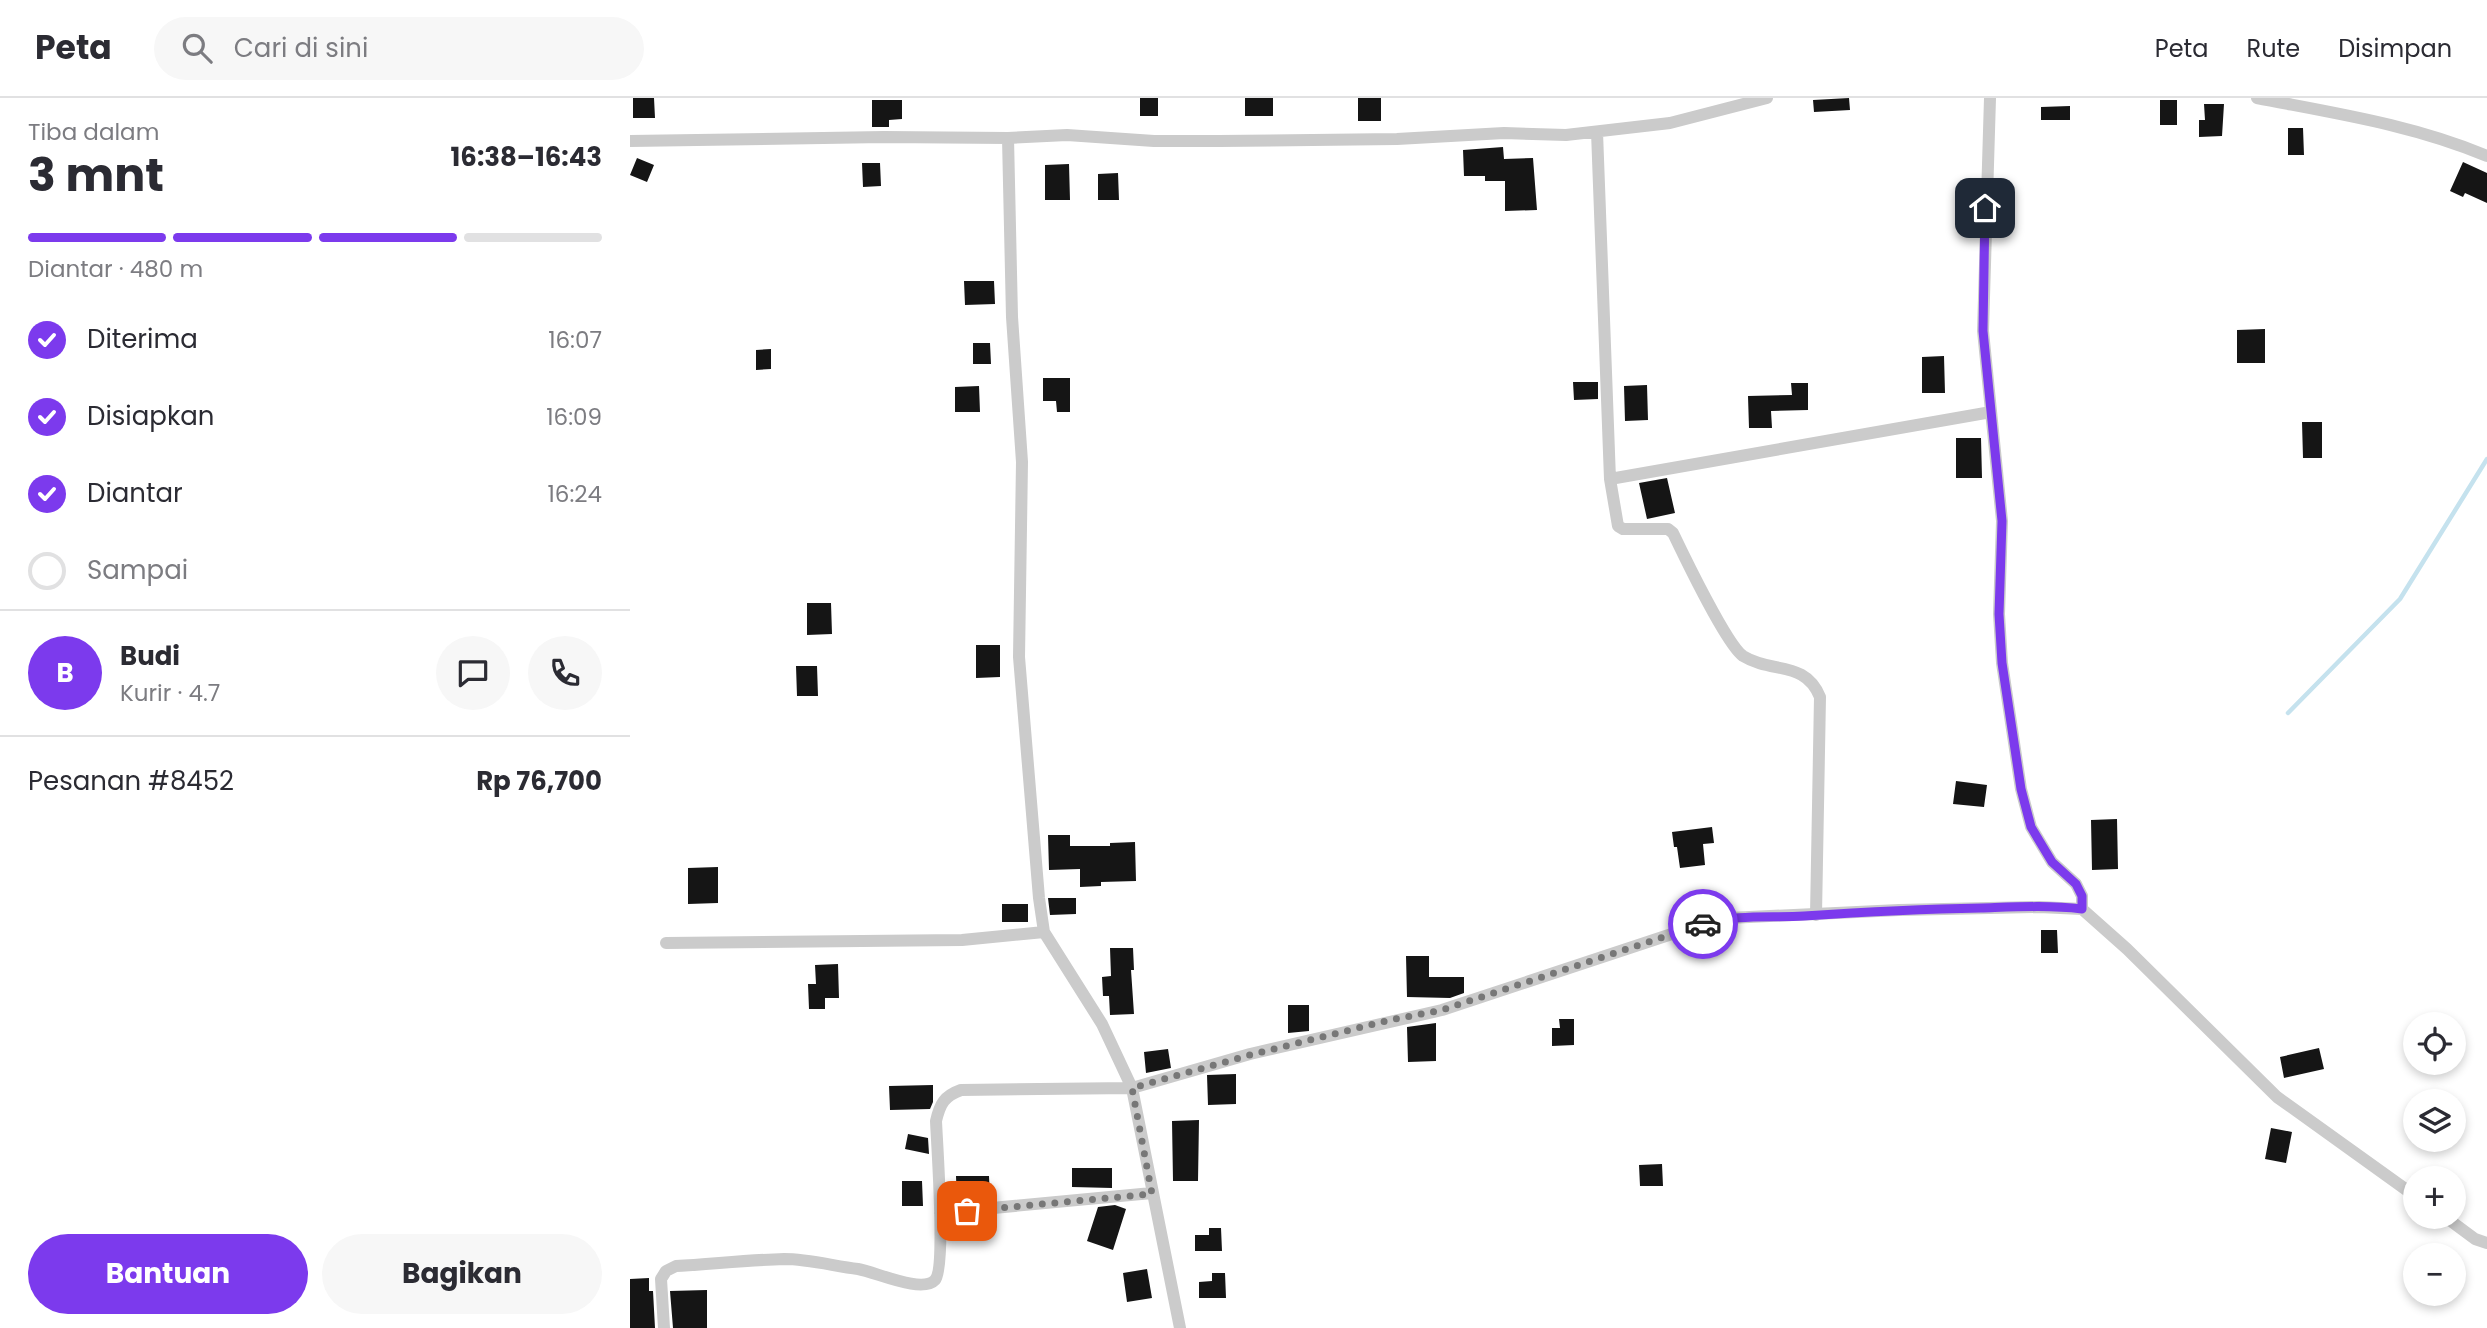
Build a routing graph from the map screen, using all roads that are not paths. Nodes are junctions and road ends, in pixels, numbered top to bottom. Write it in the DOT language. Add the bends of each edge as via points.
graph roads {
  1 [pos="1767,98"];
  2 [pos="1990,98"];
  3 [pos="2257,98"];
  4 [pos="1597,132"];
  5 [pos="1008,138"];
  6 [pos="630,141"];
  7 [pos="2487,156"];
  8 [pos="1991,412"];
  9 [pos="1610,479"];
  10 [pos="2082,909"];
  11 [pos="1816,915"];
  12 [pos="1044,932"];
  13 [pos="666,943"];
  14 [pos="1132,1088"];
  15 [pos="2403,1187"];
  16 [pos="1152,1194"];
  17 [pos="940,1213"];
  18 [pos="2462,1229"];
  19 [pos="2487,1243"];
  20 [pos="664,1328"];
  21 [pos="1180,1328"];
  1 -- 4 [label="street" via="1670,123"];
  2 -- 8 [label="street" via="1983,331"];
  3 -- 7 [label="street" via="2386,124"];
  4 -- 5 [label="street" via="1219,141"];
  4 -- 9 [label="street"];
  5 -- 6 [label="street"];
  5 -- 12 [label="street" via="1012,317 1022,462 1019,657"];
  8 -- 9 [label="street"];
  8 -- 10 [label="street" via="2002,521 2002,663 2021,789 2031,827 2052,862 2076,884"];
  9 -- 11 [label="street" via="1618,526 1673,533 1742,655 1802,673 1814,684 1820,697"];
  10 -- 11 [label="street"];
  10 -- 15 [label="street" via="2277,1097"];
  11 -- 14 [label="street" via="1705,923 1442,1010"];
  12 -- 13 [label="street" via="962,940"];
  12 -- 14 [label="street" via="1102,1024"];
  14 -- 16 [label="street"];
  14 -- 17 [label="street" via="961,1090 948,1095 939,1106 936,1121"];
  16 -- 17 [label="street"];
  16 -- 21 [label="street"];
  17 -- 20 [label="street" via="939,1275 933,1283 913,1285 862,1270 786,1259 676,1266 661,1279"];
  18 -- 19 [label="street"];
}
